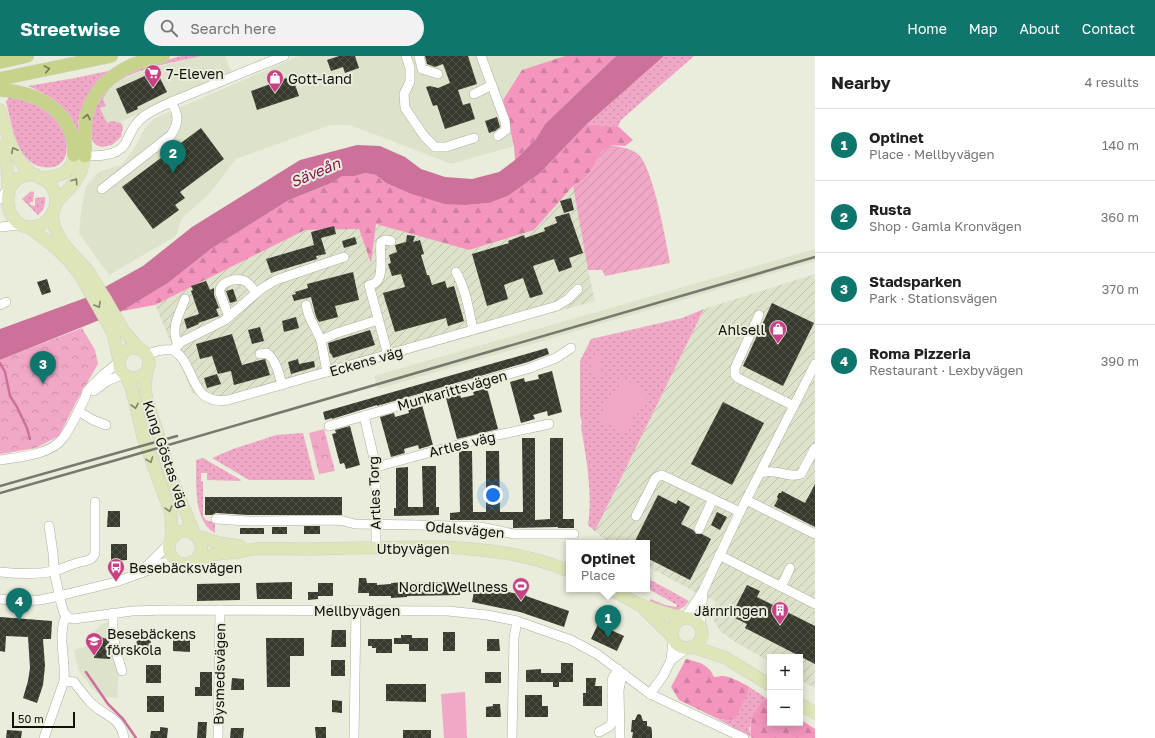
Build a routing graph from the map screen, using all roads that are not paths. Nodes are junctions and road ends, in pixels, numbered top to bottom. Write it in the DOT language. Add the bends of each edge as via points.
graph roads {
  1 [pos="27,56"];
  2 [pos="111,56"];
  3 [pos="163,56"];
  4 [pos="284,56"];
  5 [pos="406,56"];
  6 [pos="419,56"];
  7 [pos="481,56"];
  8 [pos="0,62"];
  9 [pos="438,74"];
  10 [pos="0,79"];
  11 [pos="492,85"];
  12 [pos="0,90"];
  13 [pos="474,94"];
  14 [pos="172,102"];
  15 [pos="1,114"];
  16 [pos="498,136"];
  17 [pos="474,138"];
  18 [pos="0,146"];
  19 [pos="79,155"];
  20 [pos="39,177"];
  21 [pos="102,189"];
  22 [pos="4,192"];
  23 [pos="56,202"];
  24 [pos="52,216"];
  25 [pos="24,226"];
  26 [pos="0,227"];
  27 [pos="391,241"];
  28 [pos="344,257"];
  29 [pos="456,272"];
  30 [pos="91,285"];
  31 [pos="578,289"];
  32 [pos="258,291"];
  33 [pos="185,299"];
  34 [pos="306,305"];
  35 [pos="759,315"];
  36 [pos="229,317"];
  37 [pos="378,320"];
  38 [pos="113,322"];
  39 [pos="473,330"];
  40 [pos="321,340"];
  41 [pos="175,347"];
  42 [pos="571,348"];
  43 [pos="143,352"];
  44 [pos="260,354"];
  45 [pos="388,355"];
  46 [pos="119,361"];
  47 [pos="815,364"];
  48 [pos="147,371"];
  49 [pos="327,372"];
  50 [pos="125,375"];
  51 [pos="282,385"];
  52 [pos="86,398"];
  53 [pos="794,406"];
  54 [pos="78,411"];
  55 [pos="364,416"];
  56 [pos="549,424"];
  57 [pos="106,425"];
  58 [pos="329,426"];
  59 [pos="815,448"];
  60 [pos="0,460"];
  61 [pos="376,467"];
  62 [pos="760,473"];
  63 [pos="713,499"];
  64 [pos="746,500"];
  65 [pos="95,502"];
  66 [pos="740,512"];
  67 [pos="636,516"];
  68 [pos="216,519"];
  69 [pos="376,524"];
  70 [pos="49,526"];
  71 [pos="699,529"];
  72 [pos="574,534"];
  73 [pos="815,534"];
  74 [pos="197,536"];
  75 [pos="171,541"];
  76 [pos="376,548"];
  77 [pos="255,549"];
  78 [pos="719,555"];
  79 [pos="197,559"];
  80 [pos="178,562"];
  81 [pos="790,568"];
  82 [pos="566,570"];
  83 [pos="54,571"];
  84 [pos="0,572"];
  85 [pos="140,572"];
  86 [pos="781,587"];
  87 [pos="616,592"];
  88 [pos="703,592"];
  89 [pos="59,596"];
  90 [pos="0,600"];
  91 [pos="638,604"];
  92 [pos="815,604"];
  93 [pos="220,610"];
  94 [pos="356,611"];
  95 [pos="113,613"];
  96 [pos="66,616"];
  97 [pos="684,618"];
  98 [pos="517,621"];
  99 [pos="701,629"];
  100 [pos="672,639"];
  101 [pos="690,648"];
  102 [pos="726,658"];
  103 [pos="671,660"];
  104 [pos="122,671"];
  105 [pos="621,672"];
  106 [pos="64,681"];
  107 [pos="767,683"];
  108 [pos="650,694"];
  109 [pos="803,706"];
  110 [pos="815,713"];
  111 [pos="599,732"];
  112 [pos="733,735"];
  113 [pos="44,738"];
  114 [pos="124,738"];
  115 [pos="218,738"];
  116 [pos="354,738"];
  117 [pos="512,738"];
  118 [pos="620,738"];
  119 [pos="744,738"];
  1 -- 8 [label="highway"];
  10 -- 2 [label="highway, one-way"];
  19 -- 3 [label="highway, one-way" via="90,104 103,84 131,66"];
  4 -- 14 [label="street"];
  5 -- 17 [label="street" via="410,68 410,82 404,94 405,108 424,136 435,147 446,147"];
  6 -- 9 [label="street" via="422,69"];
  7 -- 11 [label="street"];
  11 -- 13 [label="street"];
  11 -- 16 [label="street" via="506,127"];
  12 -- 19 [label="highway" via="16,91 46,102 67,124"];
  14 -- 19 [label="street" via="137,122 124,146 118,151 104,155"];
  14 -- 21 [label="street" via="178,120 171,135"];
  20 -- 15 [label="main road, one-way" via="22,164 16,155"];
  18 -- 22 [label="main road" via="6,166"];
  19 -- 20 [label="main road" via="66,172 54,177"];
  23 -- 19 [label="main road, one-way" via="69,190 82,170"];
  20 -- 22 [label="main road" via="25,175 12,182"];
  20 -- 23 [label="main road" via="53,188"];
  22 -- 25 [label="main road" via="7,212 12,220"];
  23 -- 24 [label="main road"];
  24 -- 25 [label="main road" via="42,224"];
  24 -- 30 [label="main road, Kung Göstas väg" via="62,242 87,270"];
  25 -- 26 [label="street"];
  25 -- 30 [label="main road, Kung Göstas väg" via="56,249"];
  27 -- 37 [label="street" via="381,242 379,278 368,286"];
  28 -- 32 [label="street" via="276,280"];
  29 -- 39 [label="street" via="462,282"];
  30 -- 38 [label="main road, Kung Göstas väg"];
  31 -- 39 [label="street, Eckens väg" via="557,306"];
  32 -- 36 [label="street"];
  32 -- 36 [label="street" via="243,281 234,280 222,285 219,289"];
  33 -- 41 [label="street" via="175,329"];
  34 -- 40 [label="street"];
  35 -- 53 [label="street" via="735,368 735,375"];
  36 -- 41 [label="street"];
  37 -- 40 [label="street"];
  37 -- 45 [label="street"];
  38 -- 43 [label="main road, Kung Göstas väg"];
  38 -- 46 [label="main road, Kung Göstas väg"];
  39 -- 45 [label="street, Eckens väg"];
  40 -- 49 [label="street"];
  41 -- 43 [label="street"];
  41 -- 51 [label="street, Eckens väg" via="198,391 208,399 221,402"];
  42 -- 55 [label="street, Munkarittsvägen" via="556,358 530,368"];
  43 -- 46 [label="main road" via="134,348 127,350"];
  43 -- 48 [label="main road, Kung Göstas väg" via="149,363"];
  44 -- 51 [label="street" via="267,353 273,358"];
  45 -- 49 [label="street, Eckens väg"];
  46 -- 50 [label="main road, Kung Göstas väg" via="120,369"];
  46 -- 52 [label="street" via="87,391"];
  47 -- 53 [label="street"];
  48 -- 50 [label="main road" via="136,378"];
  48 -- 74 [label="main road, Kung Göstas väg" via="146,396 171,477"];
  49 -- 51 [label="street, Eckens väg"];
  50 -- 52 [label="street" via="107,381"];
  50 -- 75 [label="main road, Kung Göstas väg, one-way" via="132,390 142,437 171,514"];
  52 -- 54 [label="street"];
  53 -- 62 [label="street"];
  54 -- 57 [label="street"];
  54 -- 60 [label="street" via="62,440 48,450"];
  55 -- 58 [label="street, Munkarittsvägen"];
  55 -- 61 [label="street, Artles Torg"];
  56 -- 61 [label="street, Artles väg" via="479,439"];
  59 -- 62 [label="street" via="799,475"];
  61 -- 69 [label="street, Artles Torg"];
  62 -- 64 [label="street"];
  63 -- 66 [label="street"];
  63 -- 67 [label="street" via="665,476 659,476 652,482"];
  63 -- 71 [label="street"];
  64 -- 66 [label="street"];
  64 -- 73 [label="street"];
  65 -- 83 [label="street" via="94,557"];
  66 -- 78 [label="street"];
  68 -- 69 [label="street, Odalsvägen" via="344,520 355,524"];
  69 -- 72 [label="street, Odalsvägen" via="481,528 514,534"];
  69 -- 76 [label="street, Artles Torg"];
  70 -- 83 [label="street"];
  74 -- 75 [label="main road" via="183,531"];
  74 -- 77 [label="main road, Utbyvägen" via="223,544"];
  74 -- 79 [label="main road, Kung Göstas väg" via="202,549"];
  75 -- 80 [label="main road, Kung Göstas väg" via="170,555"];
  75 -- 85 [label="street"];
  76 -- 77 [label="main road, Utbyvägen"];
  76 -- 82 [label="main road, Utbyvägen" via="442,547 484,550 528,558"];
  77 -- 79 [label="main road, Utbyvägen"];
  78 -- 86 [label="street"];
  78 -- 88 [label="street"];
  79 -- 80 [label="main road" via="188,564"];
  80 -- 85 [label="street" via="167,562"];
  81 -- 86 [label="street"];
  83 -- 84 [label="street" via="37,574"];
  83 -- 89 [label="street"];
  85 -- 89 [label="street" via="116,582"];
  86 -- 92 [label="street"];
  87 -- 91 [label="main road"];
  88 -- 97 [label="street"];
  88 -- 99 [label="street"];
  89 -- 90 [label="street" via="40,600"];
  89 -- 96 [label="street"];
  91 -- 97 [label="main road"];
  91 -- 100 [label="main road"];
  93 -- 94 [label="street, Mellbyvägen"];
  93 -- 95 [label="street, Mellbyvägen"];
  93 -- 115 [label="street, Bysmedsvägen"];
  94 -- 98 [label="street, Mellbyvägen" via="448,611"];
  94 -- 116 [label="street"];
  95 -- 96 [label="street, Mellbyvägen" via="78,619"];
  95 -- 104 [label="street" via="115,640"];
  96 -- 106 [label="street" via="62,643"];
  97 -- 99 [label="main road" via="696,620"];
  97 -- 100 [label="main road" via="675,623 671,632"];
  98 -- 105 [label="street, Mellbyvägen" via="571,640 597,654"];
  98 -- 117 [label="street" via="514,638"];
  99 -- 101 [label="main road" via="700,641"];
  99 -- 102 [label="main road"];
  100 -- 101 [label="main road" via="679,646"];
  100 -- 103 [label="street"];
  101 -- 102 [label="main road"];
  101 -- 103 [label="street"];
  102 -- 107 [label="main road"];
  103 -- 108 [label="street"];
  105 -- 108 [label="street, Mellbyvägen"];
  105 -- 111 [label="street" via="612,680 612,722"];
  105 -- 118 [label="street"];
  106 -- 113 [label="street"];
  106 -- 114 [label="street" via="74,682 101,712 117,721 123,730"];
  108 -- 112 [label="street, Mellbyvägen"];
  109 -- 110 [label="main road"];
  112 -- 119 [label="street, Mellbyvägen"];
}
